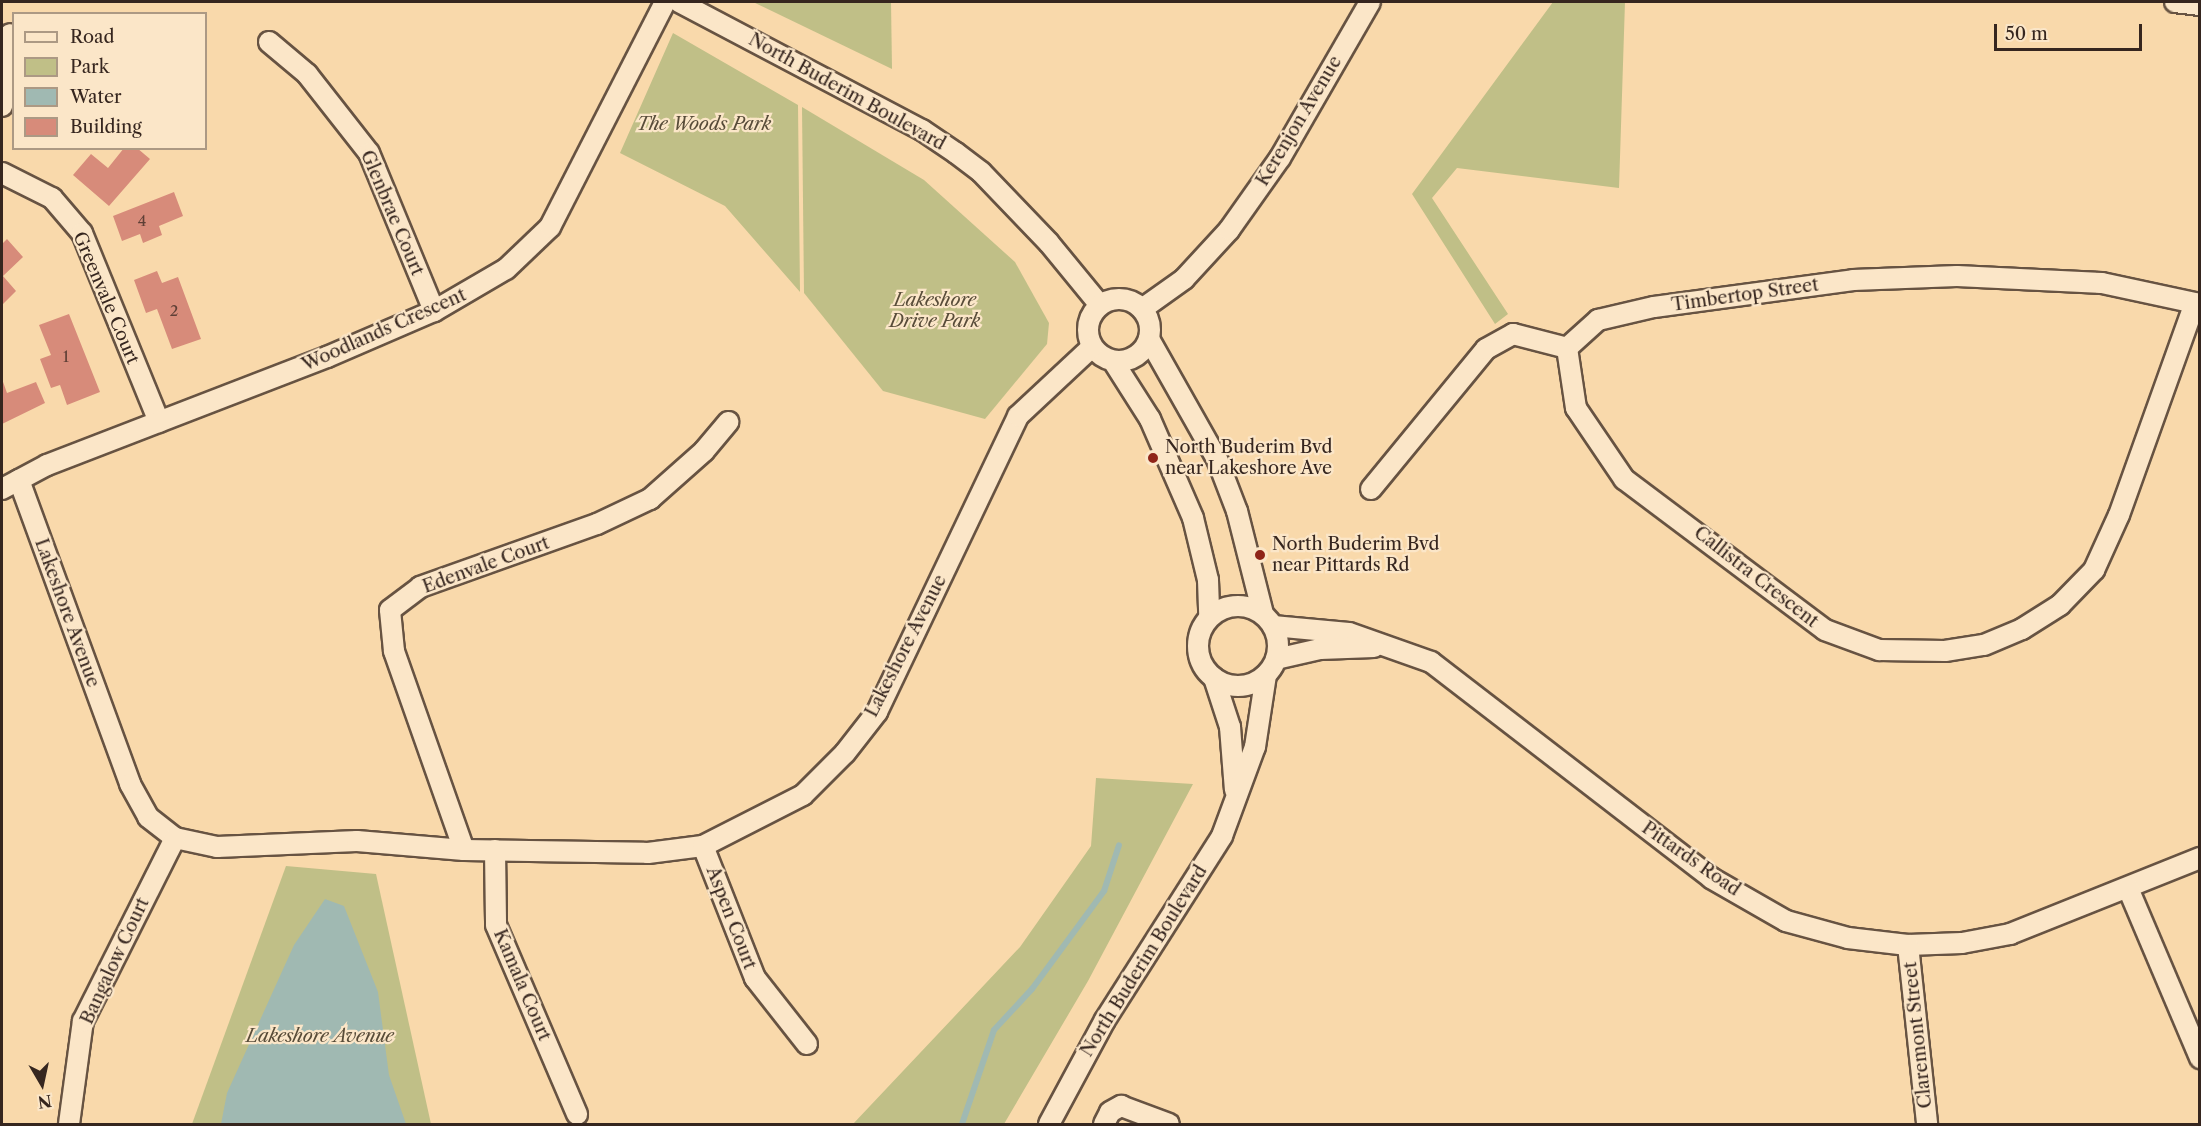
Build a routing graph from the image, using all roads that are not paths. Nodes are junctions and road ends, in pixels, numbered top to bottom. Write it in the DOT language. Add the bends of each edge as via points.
graph roads {
  1 [pos="665,2"];
  2 [pos="679,2"];
  3 [pos="1370,2"];
  4 [pos="2175,2"];
  5 [pos="2199,5"];
  6 [pos="10,34"];
  7 [pos="269,42"];
  8 [pos="12,53"];
  9 [pos="12,66"];
  10 [pos="2,106"];
  11 [pos="2,173"];
  12 [pos="2197,303"];
  13 [pos="1100,305"];
  14 [pos="1142,309"];
  15 [pos="434,311"];
  16 [pos="1149,339"];
  17 [pos="1092,347"];
  18 [pos="1567,348"];
  19 [pos="1113,361"];
  20 [pos="159,422"];
  21 [pos="728,422"];
  22 [pos="10,484"];
  23 [pos="1371,489"];
  24 [pos="1209,617"];
  25 [pos="1268,620"];
  26 [pos="1395,647"];
  27 [pos="1271,667"];
  28 [pos="1214,678"];
  29 [pos="1236,795"];
  30 [pos="175,838"];
  31 [pos="704,846"];
  32 [pos="464,850"];
  33 [pos="495,850"];
  34 [pos="2199,858"];
  35 [pos="2128,888"];
  36 [pos="1908,945"];
  37 [pos="807,1044"];
  38 [pos="2199,1058"];
  39 [pos="577,1113"];
  40 [pos="69,1125"];
  41 [pos="1049,1125"];
  42 [pos="1104,1125"];
  43 [pos="1169,1125"];
  44 [pos="1927,1125"];
  1 -- 15 [label="street, Woodlands Crescent" via="550,226 506,269"];
  2 -- 13 [label="street, North Buderim Boulevard" via="922,130 956,153 981,172 1049,243"];
  3 -- 14 [label="street, Kerenjon Avenue" via="1280,158 1229,230 1184,279"];
  4 -- 5 [label="street"];
  6 -- 8 [label="street"];
  7 -- 15 [label="street, Glenbrae Court" via="308,74 369,153"];
  9 -- 10 [label="street"];
  11 -- 20 [label="street, Greenvale Court" via="52,198 82,234"];
  12 -- 18 [label="street, Timbertop Street" via="2102,284 1958,276 1853,280 1654,307 1598,320"];
  12 -- 18 [label="street, Callistra Crescent" via="2119,515 2094,570 2060,605 2022,629 1984,645 1945,651 1879,650 1825,630 1624,479 1576,408"];
  13 -- 14 [label="street" via="1126,300"];
  13 -- 17 [label="street" via="1088,329"];
  14 -- 16 [label="street" via="1148,318"];
  15 -- 20 [label="street, Woodlands Crescent"];
  16 -- 19 [label="street" via="1131,359"];
  16 -- 25 [label="street" via="1217,459 1237,511"];
  17 -- 19 [label="street"];
  17 -- 31 [label="street, Lakeshore Avenue" via="1018,416 877,712 803,795"];
  18 -- 23 [label="street" via="1513,334 1486,349"];
  19 -- 24 [label="street" via="1150,419 1193,518 1208,580"];
  20 -- 22 [label="street, Woodlands Crescent"];
  21 -- 32 [label="street, Edenvale Court" via="704,452 650,499 597,524 420,587 390,610 393,651"];
  22 -- 30 [label="street, Lakeshore Avenue" via="130,784 148,817"];
  24 -- 25 [label="street" via="1230,606 1242,605"];
  24 -- 28 [label="street" via="1198,637 1198,649 1200,660"];
  25 -- 26 [label="street, Pittards Road" via="1349,633"];
  25 -- 27 [label="street" via="1279,648"];
  26 -- 27 [label="street, Pittards Road" via="1320,649"];
  26 -- 36 [label="street, Pittards Road" via="1431,662 1711,878 1786,921 1848,938"];
  27 -- 28 [label="street" via="1240,686"];
  27 -- 29 [label="street, North Buderim Boulevard" via="1255,747"];
  28 -- 29 [label="street, North Buderim Boulevard" via="1230,727"];
  29 -- 41 [label="street, North Buderim Boulevard" via="1222,836 1105,1020"];
  30 -- 32 [label="street, Lakeshore Avenue" via="217,847 357,841"];
  30 -- 40 [label="street, Bangalow Court" via="83,1021"];
  31 -- 33 [label="street, Lakeshore Avenue" via="648,852"];
  31 -- 37 [label="street, Aspen Court" via="755,978"];
  32 -- 33 [label="street, Lakeshore Avenue"];
  33 -- 39 [label="street, Kamala Court" via="496,925"];
  34 -- 35 [label="street, Pittards Road"];
  35 -- 36 [label="street, Pittards Road" via="2010,934 1962,943"];
  35 -- 38 [label="street"];
  36 -- 44 [label="street, Claremont Street"];
  42 -- 43 [label="street" via="1110,1112 1121,1106"];
}
